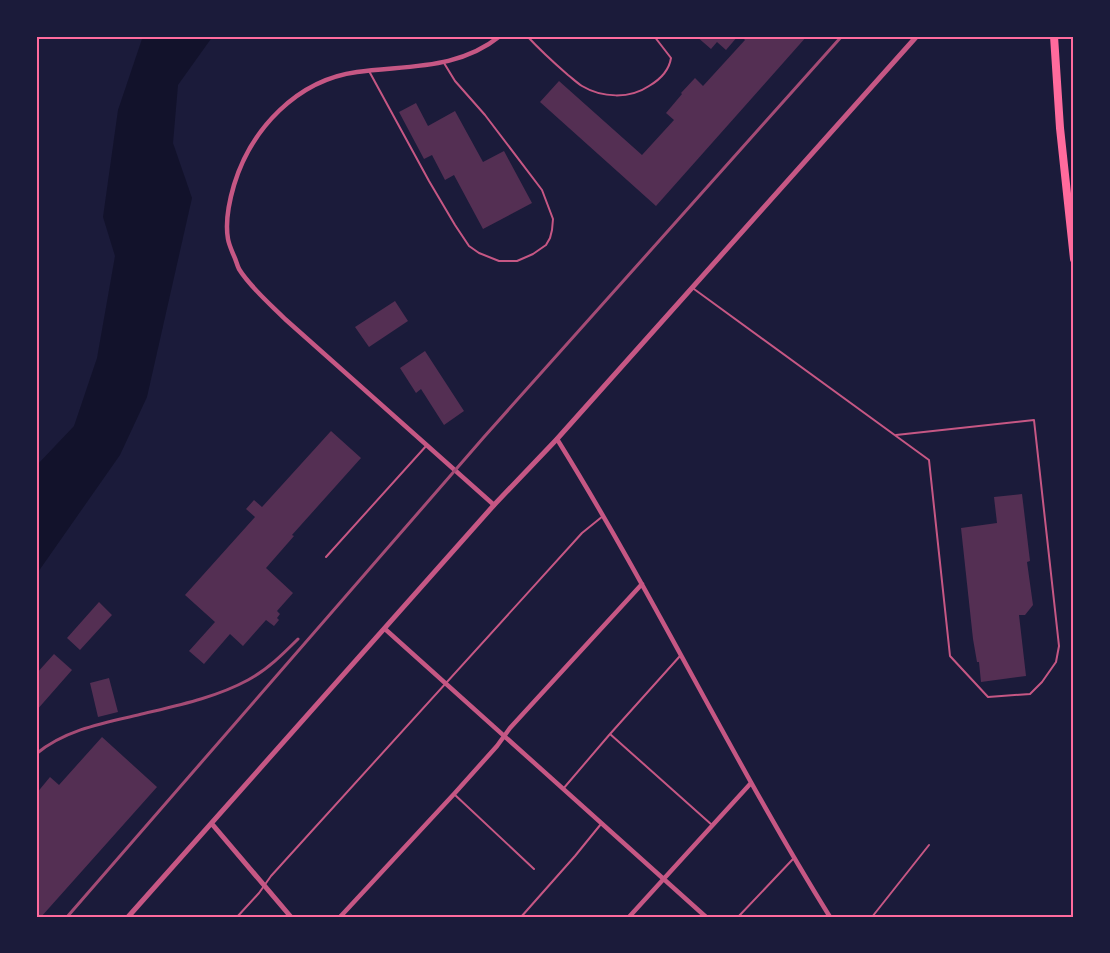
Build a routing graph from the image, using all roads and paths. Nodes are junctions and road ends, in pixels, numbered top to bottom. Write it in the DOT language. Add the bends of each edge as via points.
graph roads {
  1 [pos="501,36"];
  2 [pos="527,36"];
  3 [pos="654,36"];
  4 [pos="917,36"];
  5 [pos="1054,36"];
  6 [pos="444,63"];
  7 [pos="369,70"];
  8 [pos="1074,259"];
  9 [pos="692,287"];
  10 [pos="896,435"];
  11 [pos="556,439"];
  12 [pos="427,445"];
  13 [pos="494,505"];
  14 [pos="603,516"];
  15 [pos="326,557"];
  16 [pos="642,584"];
  17 [pos="384,629"];
  18 [pos="681,656"];
  19 [pos="446,684"];
  20 [pos="610,734"];
  21 [pos="504,737"];
  22 [pos="751,783"];
  23 [pos="562,789"];
  24 [pos="454,794"];
  25 [pos="602,823"];
  26 [pos="212,824"];
  27 [pos="712,825"];
  28 [pos="929,844"];
  29 [pos="794,859"];
  30 [pos="534,869"];
  31 [pos="663,878"];
  32 [pos="264,886"];
  33 [pos="128,917"];
  34 [pos="237,917"];
  35 [pos="291,917"];
  36 [pos="340,917"];
  37 [pos="520,917"];
  38 [pos="629,917"];
  39 [pos="706,917"];
  40 [pos="738,917"];
  41 [pos="830,917"];
  42 [pos="872,917"];
  1 -- 6 [label="street" via="477,51"];
  2 -- 3 [label="lane" via="582,86 615,95 642,91 658,81 670,66 671,58"];
  4 -- 9 [label="street"];
  5 -- 8 [label="highway"];
  6 -- 7 [label="street"];
  6 -- 7 [label="lane" via="542,190 553,219 546,245 517,261 499,261 469,246"];
  7 -- 12 [label="street" via="331,78 300,92 265,125 236,178 227,218 228,239 239,269 256,290"];
  9 -- 10 [label="lane"];
  9 -- 11 [label="street"];
  10 -- 10 [label="lane" via="929,460 950,656 988,697 1030,694 1056,662 1059,646 1034,420"];
  11 -- 13 [label="street"];
  11 -- 14 [label="street"];
  12 -- 13 [label="street"];
  12 -- 15 [label="lane"];
  13 -- 17 [label="street"];
  14 -- 16 [label="street"];
  14 -- 19 [label="lane" via="582,533"];
  16 -- 18 [label="street"];
  16 -- 21 [label="street"];
  17 -- 19 [label="street"];
  17 -- 26 [label="street"];
  18 -- 20 [label="lane"];
  18 -- 22 [label="street"];
  19 -- 21 [label="street"];
  19 -- 32 [label="lane"];
  20 -- 23 [label="lane"];
  20 -- 27 [label="lane"];
  21 -- 23 [label="street"];
  21 -- 24 [label="street"];
  22 -- 27 [label="street"];
  22 -- 29 [label="street"];
  23 -- 25 [label="street"];
  24 -- 30 [label="lane"];
  24 -- 36 [label="street"];
  25 -- 31 [label="street"];
  25 -- 37 [label="lane"];
  26 -- 32 [label="street"];
  26 -- 33 [label="street"];
  27 -- 31 [label="street"];
  28 -- 42 [label="lane"];
  29 -- 40 [label="lane"];
  29 -- 41 [label="street"];
  31 -- 38 [label="street"];
  31 -- 39 [label="street"];
  32 -- 34 [label="lane"];
  32 -- 35 [label="street"];
}
